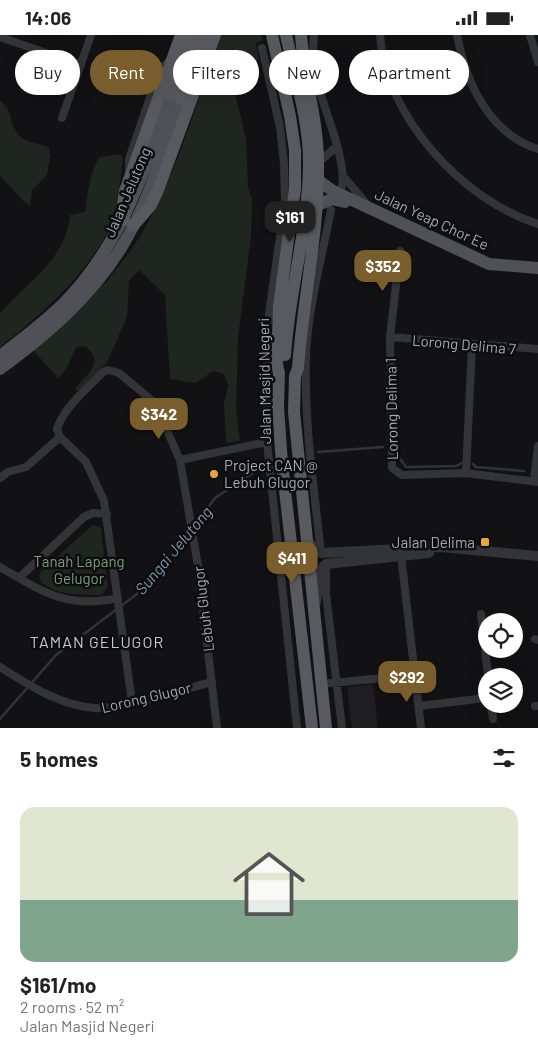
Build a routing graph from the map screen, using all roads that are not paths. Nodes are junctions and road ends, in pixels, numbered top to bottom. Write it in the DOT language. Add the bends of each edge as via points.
graph roads {
  1 [pos="91,35"];
  2 [pos="181,35"];
  3 [pos="192,35"];
  4 [pos="204,35"];
  5 [pos="215,35"];
  6 [pos="272,35"];
  7 [pos="286,35"];
  8 [pos="295,35"];
  9 [pos="301,35"];
  10 [pos="314,35"];
  11 [pos="380,35"];
  12 [pos="457,35"];
  13 [pos="530,35"];
  14 [pos="0,37"];
  15 [pos="262,48"];
  16 [pos="299,50"];
  17 [pos="302,50"];
  18 [pos="538,62"];
  19 [pos="81,65"];
  20 [pos="309,95"];
  21 [pos="176,97"];
  22 [pos="62,119"];
  23 [pos="337,146"];
  24 [pos="538,149"];
  25 [pos="318,163"];
  26 [pos="342,174"];
  27 [pos="318,180"];
  28 [pos="339,193"];
  29 [pos="318,205"];
  30 [pos="370,207"];
  31 [pos="331,210"];
  32 [pos="128,223"];
  33 [pos="538,224"];
  34 [pos="400,251"];
  35 [pos="538,268"];
  36 [pos="538,274"];
  37 [pos="290,314"];
  38 [pos="390,337"];
  39 [pos="472,345"];
  40 [pos="538,349"];
  41 [pos="0,356"];
  42 [pos="0,369"];
  43 [pos="279,373"];
  44 [pos="295,376"];
  45 [pos="60,437"];
  46 [pos="266,442"];
  47 [pos="538,446"];
  48 [pos="180,460"];
  49 [pos="283,470"];
  50 [pos="466,473"];
  51 [pos="0,478"];
  52 [pos="536,481"];
  53 [pos="270,487"];
  54 [pos="286,495"];
  55 [pos="272,496"];
  56 [pos="107,514"];
  57 [pos="306,541"];
  58 [pos="450,549"];
  59 [pos="321,553"];
  60 [pos="401,555"];
  61 [pos="538,556"];
  62 [pos="326,564"];
  63 [pos="0,567"];
  64 [pos="19,578"];
  65 [pos="118,600"];
  66 [pos="313,609"];
  67 [pos="0,667"];
  68 [pos="414,675"];
  69 [pos="212,681"];
  70 [pos="336,683"];
  71 [pos="321,684"];
  72 [pos="478,699"];
  73 [pos="132,702"];
  74 [pos="419,706"];
  75 [pos="492,713"];
  76 [pos="493,719"];
  77 [pos="218,728"];
  78 [pos="297,728"];
  79 [pos="312,728"];
  80 [pos="326,728"];
  81 [pos="342,728"];
  82 [pos="421,728"];
  1 -- 19 [label="street"];
  2 -- 32 [label="highway" via="123,205"];
  3 -- 21 [label="highway"];
  4 -- 21 [label="highway"];
  5 -- 32 [label="highway" via="158,190 151,205"];
  6 -- 43 [label="highway, Jalan Masjid Negeri" via="295,150 293,213 277,335 276,365"];
  7 -- 37 [label="highway" via="302,107 309,163 308,199"];
  8 -- 16 [label="highway"];
  9 -- 17 [label="highway, Jalan Masjid Negeri"];
  10 -- 23 [label="street" via="314,71"];
  11 -- 33 [label="street" via="381,52 395,90 435,155 449,171 482,196"];
  12 -- 24 [label="street" via="465,67 483,106 510,134"];
  13 -- 18 [label="street"];
  14 -- 19 [label="street"];
  15 -- 46 [label="street" via="280,127 285,201 267,328"];
  19 -- 22 [label="street"];
  20 -- 25 [label="highway, Jalan Masjid Negeri"];
  21 -- 32 [label="main road, Jalan Jelutong" via="150,188"];
  23 -- 25 [label="street"];
  23 -- 26 [label="street"];
  25 -- 27 [label="highway, Jalan Masjid Negeri"];
  26 -- 28 [label="street" via="343,185"];
  26 -- 30 [label="street"];
  27 -- 28 [label="main road, Jalan Yeap Chor Ee"];
  27 -- 29 [label="highway, Jalan Masjid Negeri"];
  28 -- 30 [label="main road, Jalan Yeap Chor Ee"];
  29 -- 36 [label="main road, Jalan Yeap Chor Ee" via="339,199 488,268 508,273"];
  29 -- 44 [label="highway, Jalan Masjid Negeri"];
  30 -- 35 [label="main road, Jalan Yeap Chor Ee" via="490,263"];
  31 -- 59 [label="street" via="306,356 309,446"];
  32 -- 41 [label="main road, Jalan Jelutong" via="75,291"];
  32 -- 42 [label="main road, Jalan Jelutong" via="105,272 71,310"];
  34 -- 38 [label="street, Lorong Delima 1"];
  37 -- 43 [label="highway" via="284,365"];
  37 -- 44 [label="highway" via="290,367"];
  38 -- 39 [label="street, Lorong Delima 7"];
  38 -- 50 [label="street, Lorong Delima 1" via="390,463 396,473 402,475"];
  39 -- 40 [label="street, Lorong Delima 7"];
  39 -- 50 [label="street"];
  43 -- 49 [label="highway, Jalan Masjid Negeri"];
  44 -- 57 [label="highway, Jalan Masjid Negeri" via="296,447"];
  45 -- 48 [label="street, Lebuh Glugor" via="57,429 64,416 103,372 113,370 154,403"];
  45 -- 51 [label="street" via="26,467"];
  45 -- 56 [label="street" via="86,462"];
  46 -- 48 [label="street"];
  46 -- 53 [label="street"];
  47 -- 52 [label="street"];
  48 -- 69 [label="street, Lebuh Glugor" via="194,534"];
  49 -- 53 [label="street"];
  49 -- 54 [label="highway, Jalan Masjid Negeri"];
  50 -- 52 [label="street"];
  53 -- 55 [label="street"];
  54 -- 55 [label="street"];
  54 -- 79 [label="highway, Jalan Masjid Negeri"];
  55 -- 78 [label="street"];
  56 -- 64 [label="street" via="93,513 84,517"];
  56 -- 65 [label="street"];
  57 -- 59 [label="street"];
  57 -- 66 [label="highway, Jalan Masjid Negeri"];
  58 -- 59 [label="street" via="409,547"];
  58 -- 60 [label="street"];
  58 -- 61 [label="street"];
  60 -- 62 [label="street"];
  60 -- 68 [label="street"];
  62 -- 66 [label="street" via="319,571 318,595"];
  62 -- 70 [label="street" via="326,595"];
  63 -- 64 [label="street"];
  64 -- 65 [label="street" via="75,602"];
  65 -- 73 [label="street"];
  66 -- 71 [label="highway, Jalan Masjid Negeri"];
  67 -- 73 [label="street, Lorong Glugor" via="31,687 67,702 96,709"];
  68 -- 70 [label="street"];
  68 -- 74 [label="street"];
  69 -- 73 [label="street, Lorong Glugor"];
  69 -- 77 [label="street, Lebuh Glugor"];
  70 -- 71 [label="street"];
  70 -- 81 [label="street"];
  71 -- 80 [label="highway, Jalan Masjid Negeri"];
  72 -- 74 [label="street"];
  74 -- 82 [label="street"];
  75 -- 76 [label="street"];
}
